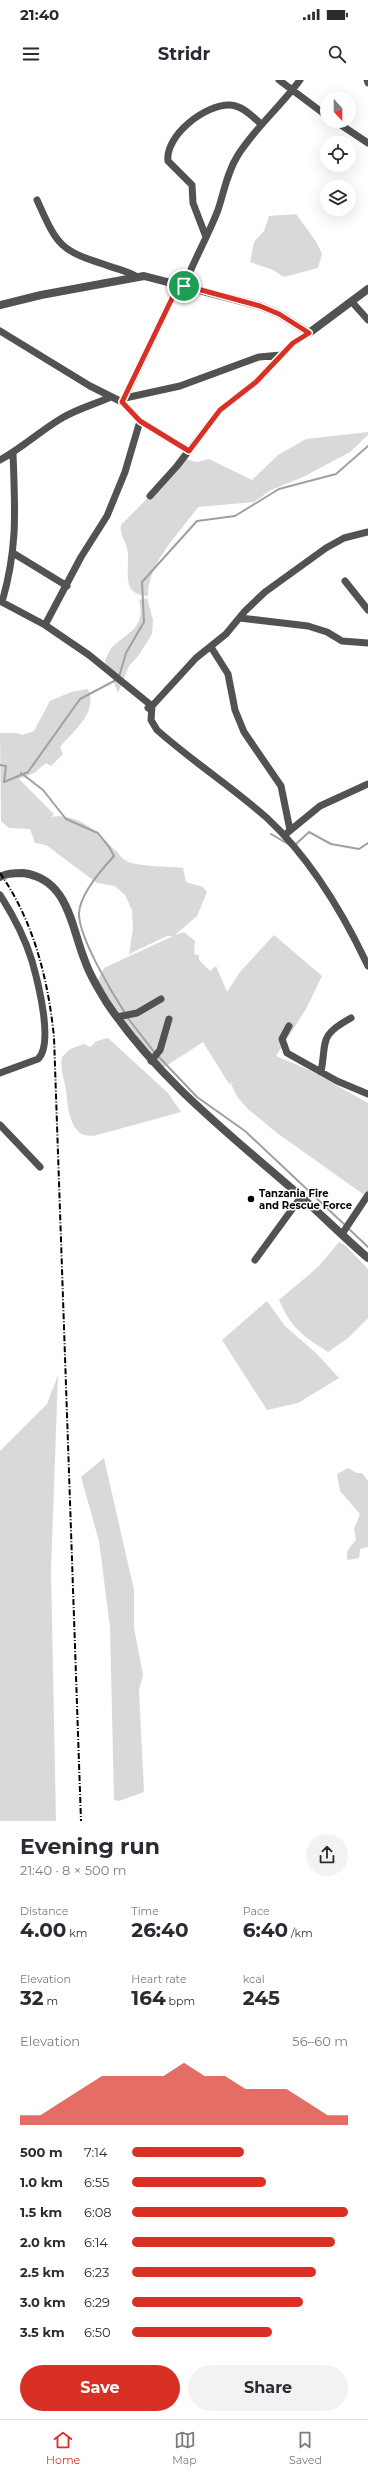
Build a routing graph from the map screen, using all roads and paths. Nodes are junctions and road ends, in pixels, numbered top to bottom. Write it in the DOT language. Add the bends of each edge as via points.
graph roads {
  1 [pos="279,80"];
  2 [pos="300,80"];
  3 [pos="367,80"];
  4 [pos="368,83"];
  5 [pos="293,90"];
  6 [pos="320,111"];
  7 [pos="261,124"];
  8 [pos="345,128"];
  9 [pos="368,143"];
  10 [pos="37,200"];
  11 [pos="206,237"];
  12 [pos="138,277"];
  13 [pos="182,285"];
  14 [pos="368,289"];
  15 [pos="352,302"];
  16 [pos="0,305"];
  17 [pos="368,320"];
  18 [pos="0,331"];
  19 [pos="309,333"];
  20 [pos="281,354"];
  21 [pos="111,397"];
  22 [pos="123,400"];
  23 [pos="140,421"];
  24 [pos="189,451"];
  25 [pos="14,453"];
  26 [pos="0,460"];
  27 [pos="150,496"];
  28 [pos="368,532"];
  29 [pos="13,553"];
  30 [pos="345,581"];
  31 [pos="67,586"];
  32 [pos="1,602"];
  33 [pos="368,610"];
  34 [pos="240,618"];
  35 [pos="45,625"];
  36 [pos="368,643"];
  37 [pos="211,647"];
  38 [pos="150,707"];
  39 [pos="368,784"];
  40 [pos="290,830"];
  41 [pos="284,836"];
  42 [pos="0,877"];
  43 [pos="0,895"];
  44 [pos="368,966"];
  45 [pos="162,999"];
  46 [pos="117,1017"];
  47 [pos="351,1018"];
  48 [pos="169,1019"];
  49 [pos="289,1026"];
  50 [pos="151,1061"];
  51 [pos="321,1072"];
  52 [pos="0,1073"];
  53 [pos="368,1094"];
  54 [pos="0,1125"];
  55 [pos="40,1166"];
  56 [pos="368,1194"];
  57 [pos="301,1197"];
  58 [pos="342,1234"];
  59 [pos="368,1258"];
  60 [pos="255,1260"];
  1 -- 5 [label="street"];
  2 -- 5 [label="street"];
  3 -- 4 [label="street"];
  5 -- 6 [label="street"];
  5 -- 7 [label="street"];
  7 -- 11 [label="street" via="235,160"];
  7 -- 11 [label="street" via="245,109 226,106 205,112 189,123 174,141 168,161 192,185 193,203"];
  8 -- 9 [label="street"];
  10 -- 12 [label="street" via="61,246 86,260"];
  11 -- 13 [label="street"];
  12 -- 13 [label="street" via="152,277"];
  12 -- 16 [label="street"];
  13 -- 19 [label="street" via="264,308 279,314"];
  13 -- 22 [label="street"];
  14 -- 15 [label="street"];
  15 -- 17 [label="street"];
  15 -- 19 [label="street"];
  18 -- 21 [label="street"];
  19 -- 20 [label="street"];
  20 -- 22 [label="street" via="259,357 180,386"];
  20 -- 24 [label="street" via="256,382 220,410"];
  21 -- 22 [label="street"];
  21 -- 25 [label="street" via="62,417"];
  22 -- 23 [label="street"];
  23 -- 24 [label="street"];
  23 -- 31 [label="street" via="125,472 107,516 81,557"];
  24 -- 27 [label="street"];
  25 -- 26 [label="street"];
  25 -- 29 [label="street" via="16,518"];
  28 -- 34 [label="street" via="344,538 326,548 265,592"];
  29 -- 31 [label="street"];
  29 -- 32 [label="street" via="11,572"];
  30 -- 33 [label="street"];
  31 -- 35 [label="street"];
  32 -- 35 [label="street"];
  34 -- 36 [label="street" via="308,626 327,632 342,641"];
  34 -- 37 [label="street"];
  35 -- 38 [label="street" via="98,661"];
  37 -- 38 [label="street" via="196,658"];
  37 -- 40 [label="street" via="228,674 235,710 244,732 281,786"];
  38 -- 41 [label="street" via="150,720 157,730 266,817"];
  39 -- 40 [label="street" via="320,806"];
  40 -- 41 [label="street"];
  41 -- 44 [label="street" via="334,903"];
  42 -- 46 [label="street" via="4,874 29,874 48,883 62,897 71,915 90,972"];
  43 -- 52 [label="street" via="32,960 40,994 46,1044 38,1059"];
  45 -- 46 [label="street" via="137,1013"];
  46 -- 50 [label="street"];
  47 -- 51 [label="street" via="334,1028 326,1039 322,1050"];
  48 -- 50 [label="street" via="160,1050"];
  49 -- 51 [label="street" via="282,1039 287,1054"];
  50 -- 57 [label="street" via="184,1095"];
  51 -- 53 [label="street"];
  54 -- 55 [label="street"];
  56 -- 58 [label="street"];
  57 -- 58 [label="street"];
  57 -- 60 [label="street"];
  58 -- 59 [label="street"];
}
